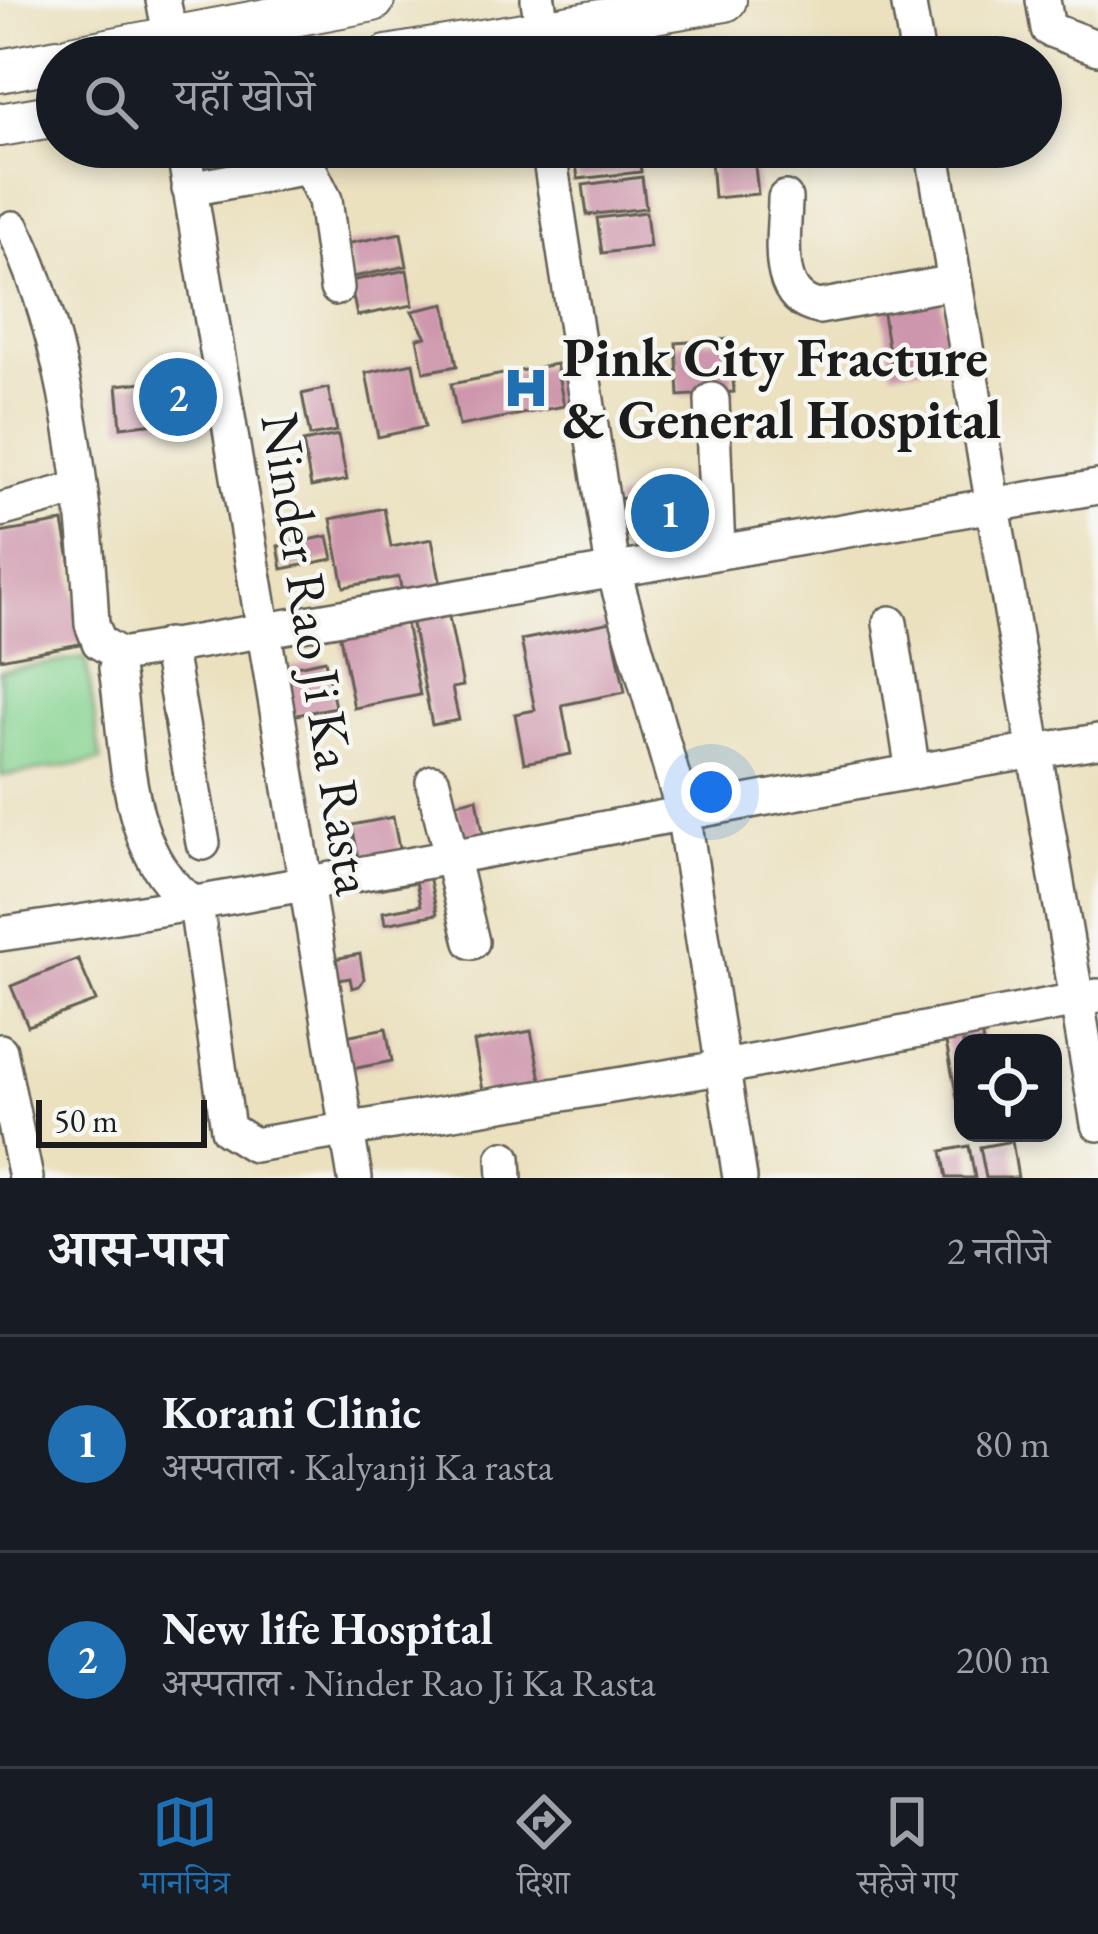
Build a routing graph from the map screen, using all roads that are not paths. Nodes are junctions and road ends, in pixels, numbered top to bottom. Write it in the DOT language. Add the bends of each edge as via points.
graph roads {
  1 [pos="373,0"];
  2 [pos="724,0"];
  3 [pos="908,0"];
  4 [pos="1043,0"];
  5 [pos="167,18"];
  6 [pos="542,29"];
  7 [pos="122,36"];
  8 [pos="503,36"];
  9 [pos="914,36"];
  10 [pos="1098,49"];
  11 [pos="36,64"];
  12 [pos="0,71"];
  13 [pos="36,119"];
  14 [pos="0,125"];
  15 [pos="186,168"];
  16 [pos="558,168"];
  17 [pos="936,168"];
  18 [pos="189,189"];
  19 [pos="785,198"];
  20 [pos="13,228"];
  21 [pos="955,282"];
  22 [pos="337,288"];
  23 [pos="712,400"];
  24 [pos="1098,487"];
  25 [pos="80,488"];
  26 [pos="993,504"];
  27 [pos="0,510"];
  28 [pos="718,552"];
  29 [pos="613,568"];
  30 [pos="890,623"];
  31 [pos="264,632"];
  32 [pos="168,645"];
  33 [pos="121,655"];
  34 [pos="1098,741"];
  35 [pos="1038,750"];
  36 [pos="914,772"];
  37 [pos="433,782"];
  38 [pos="682,812"];
  39 [pos="203,843"];
  40 [pos="451,856"];
  41 [pos="304,885"];
  42 [pos="196,905"];
  43 [pos="0,934"];
  44 [pos="472,942"];
  45 [pos="1087,998"];
  46 [pos="0,1051"];
  47 [pos="720,1068"];
  48 [pos="1098,1124"];
  49 [pos="346,1128"];
  50 [pos="26,1178"];
  51 [pos="355,1178"];
  52 [pos="740,1178"];
  1 -- 5 [label="main road"];
  2 -- 6 [label="main road"];
  3 -- 9 [label="street"];
  4 -- 10 [label="street" via="1048,29"];
  5 -- 7 [label="main road"];
  6 -- 8 [label="main road"];
  11 -- 12 [label="main road"];
  13 -- 14 [label="main road"];
  15 -- 18 [label="street, Ninder Rao Ji Ka Rasta"];
  16 -- 29 [label="street"];
  17 -- 21 [label="street"];
  18 -- 22 [label="street" via="311,172 325,200"];
  18 -- 31 [label="street, Ninder Rao Ji Ka Rasta"];
  19 -- 21 [label="street" via="785,274 803,304"];
  20 -- 25 [label="street" via="50,341"];
  21 -- 26 [label="street"];
  23 -- 28 [label="street"];
  24 -- 26 [label="street"];
  25 -- 27 [label="street"];
  25 -- 33 [label="street" via="92,623 99,641"];
  26 -- 28 [label="street"];
  26 -- 35 [label="street"];
  28 -- 29 [label="street"];
  29 -- 31 [label="street"];
  29 -- 38 [label="street"];
  30 -- 36 [label="street"];
  31 -- 32 [label="street"];
  31 -- 41 [label="street, Ninder Rao Ji Ka Rasta"];
  32 -- 33 [label="street"];
  32 -- 39 [label="street"];
  33 -- 42 [label="street" via="122,710 152,863 171,890"];
  34 -- 35 [label="street"];
  35 -- 36 [label="street"];
  35 -- 45 [label="street"];
  36 -- 38 [label="street"];
  37 -- 40 [label="street"];
  38 -- 40 [label="street"];
  38 -- 47 [label="street"];
  40 -- 41 [label="street"];
  40 -- 44 [label="street"];
  41 -- 42 [label="street"];
  41 -- 49 [label="street, Ninder Rao Ji Ka Rasta"];
  42 -- 43 [label="street"];
  42 -- 49 [label="street" via="228,1129 254,1145"];
  45 -- 47 [label="street"];
  45 -- 48 [label="street"];
  46 -- 50 [label="street"];
  47 -- 49 [label="street"];
  47 -- 52 [label="street"];
  49 -- 51 [label="street, Ninder Rao Ji Ka Rasta"];
}
